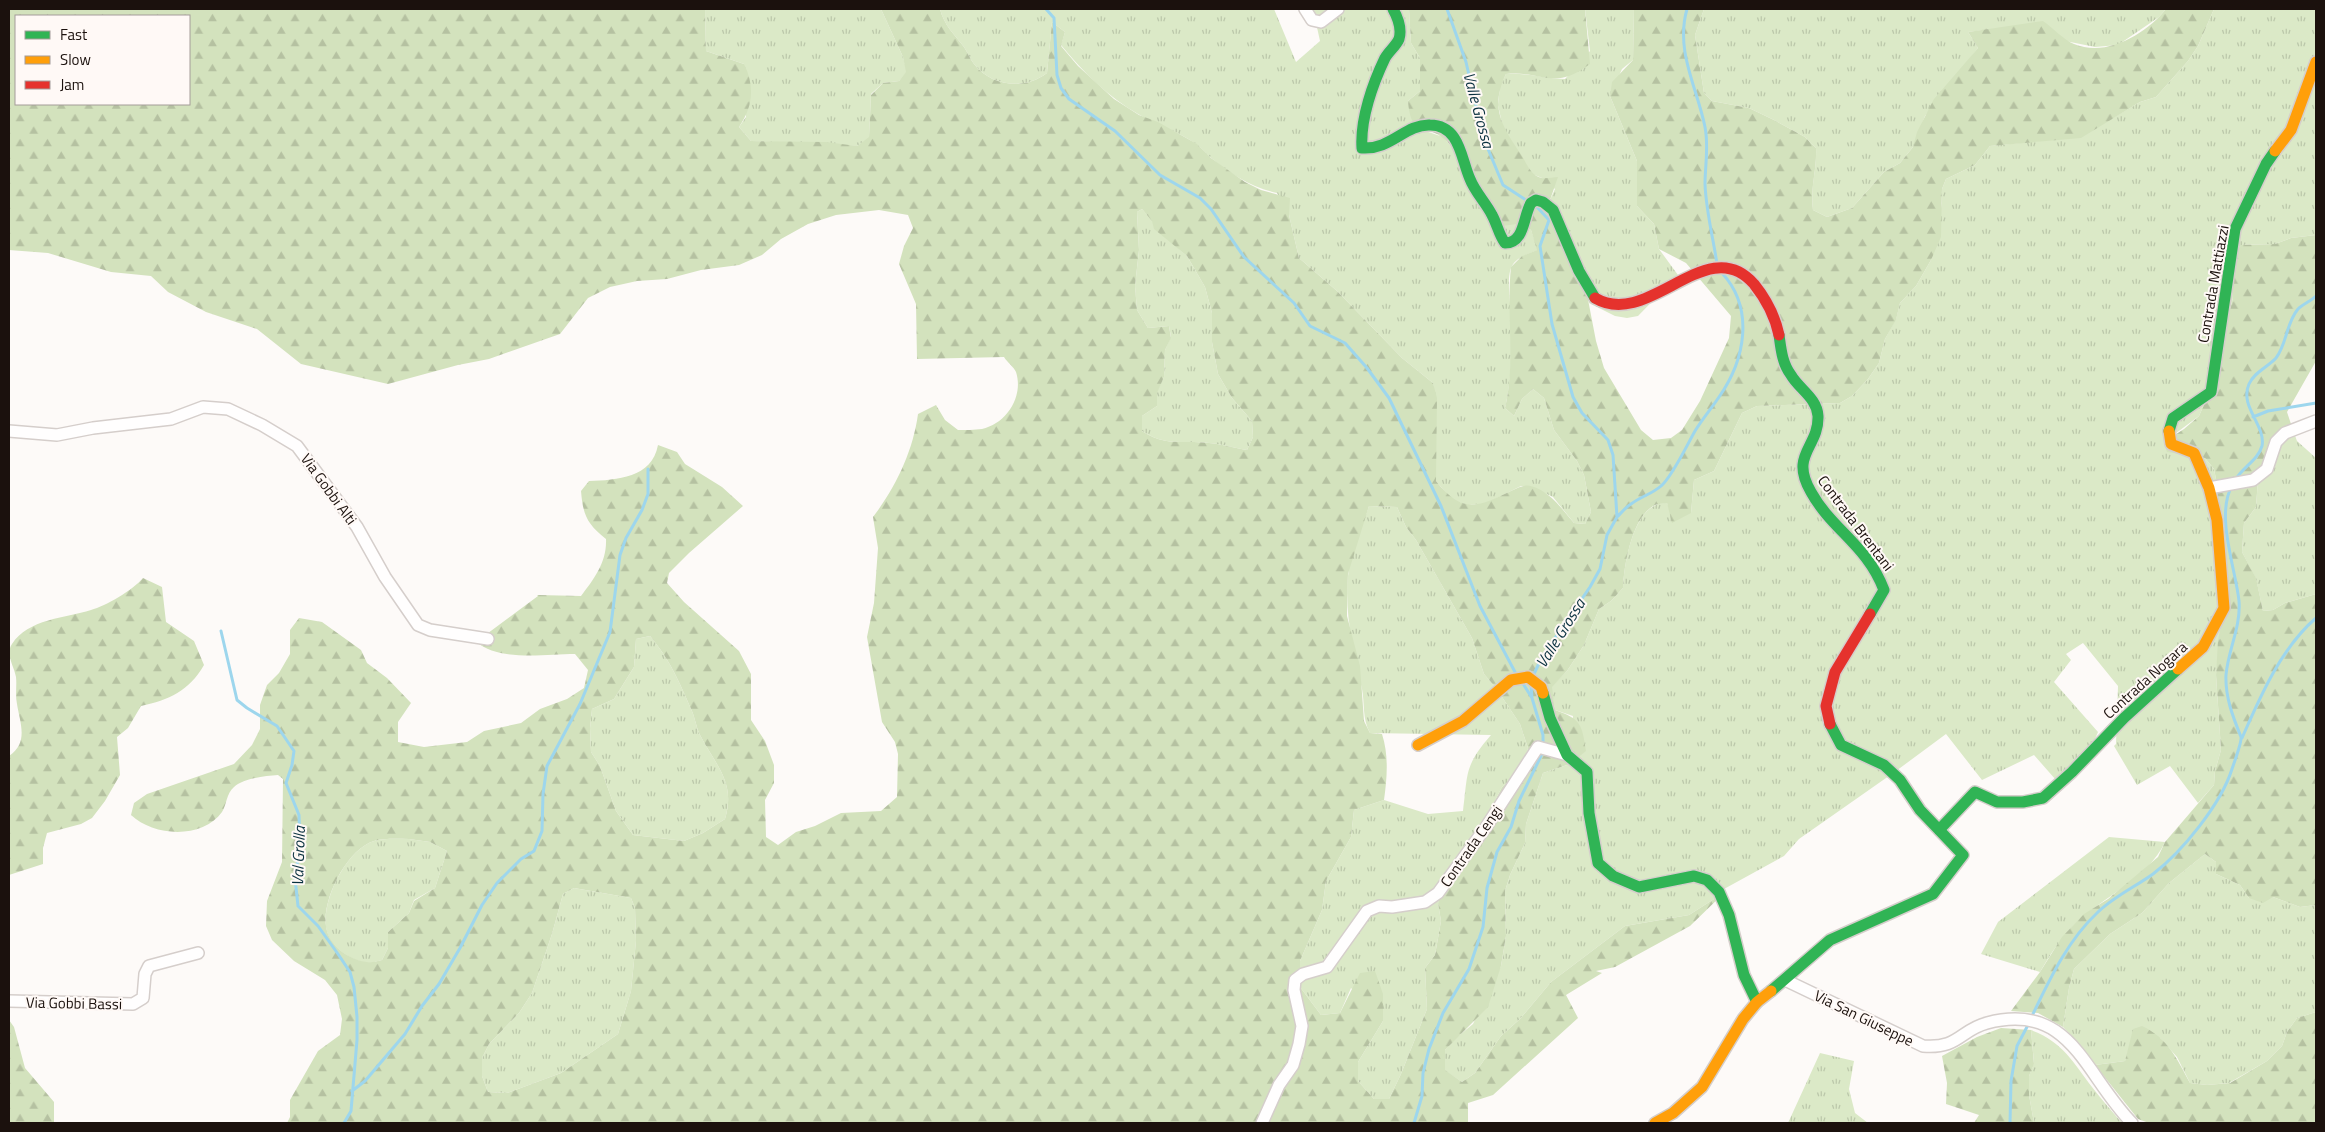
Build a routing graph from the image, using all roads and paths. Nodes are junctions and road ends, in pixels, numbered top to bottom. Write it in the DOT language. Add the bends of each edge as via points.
graph roads {
  1 [pos="1306,9"];
  2 [pos="1338,9"];
  3 [pos="1393,9"];
  4 [pos="2316,62"];
  5 [pos="2316,421"];
  6 [pos="9,431"];
  7 [pos="2209,488"];
  8 [pos="488,639"];
  9 [pos="1418,745"];
  10 [pos="1567,755"];
  11 [pos="1939,830"];
  12 [pos="198,953"];
  13 [pos="1785,980"];
  14 [pos="9,1001"];
  15 [pos="1757,1002"];
  16 [pos="1262,1123"];
  17 [pos="1655,1123"];
  18 [pos="2132,1123"];
  1 -- 2 [label="street" via="1312,20 1321,22"];
  3 -- 11 [label="street, Contrada Brentani" via="1399,18 1399,40 1387,54 1380,71 1362,128 1362,148 1372,151 1423,126 1442,127 1453,136 1472,185 1490,210 1505,242 1512,243 1519,238 1525,213 1532,202 1545,202 1553,210 1594,298 1607,306 1621,306 1647,298 1703,271 1725,266 1737,269 1755,286 1771,309 1778,330 1780,355 1788,372 1816,404 1818,418 1804,456 1803,475 1815,498 1880,576 1884,590 1833,680 1826,706 1831,727 1841,745 1884,765 1900,780 1920,810"];
  4 -- 7 [label="street, Contrada Mattiazzi" via="2290,130 2266,164 2235,229 2211,392 2201,402 2182,410 2170,421 2167,432 2172,444 2194,453"];
  5 -- 7 [label="street" via="2285,433 2276,442 2267,469 2253,480"];
  6 -- 8 [label="street, Via Gobbi Alti" via="57,435 171,419 203,407 228,409 297,446 357,527 385,577 418,625 430,630"];
  7 -- 11 [label="street, Contrada Nogara" via="2217,520 2224,608 2203,647 2124,718 2043,798 1997,802 1975,792"];
  9 -- 10 [label="street" via="1462,721 1512,680 1528,677 1541,687 1550,718"];
  10 -- 15 [label="street" via="1587,772 1589,813 1598,863 1613,876 1639,887 1694,876 1707,880 1719,892 1729,915 1744,975"];
  10 -- 16 [label="street, Contrada Cengi" via="1538,747 1438,893 1425,902 1379,906 1367,911 1327,967 1303,974 1296,980 1294,990 1302,1026 1299,1044 1294,1065 1279,1085"];
  11 -- 13 [label="street" via="1963,856 1933,894 1830,940"];
  12 -- 14 [label="street, Via Gobbi Bassi" via="149,966 143,998 133,1004"];
  13 -- 15 [label="street"];
  13 -- 18 [label="street, Via San Giuseppe" via="1923,1046 1952,1044 1984,1024 2015,1018 2040,1022 2068,1040 2120,1112"];
  15 -- 17 [label="street" via="1743,1019 1702,1087 1673,1113"];
}
